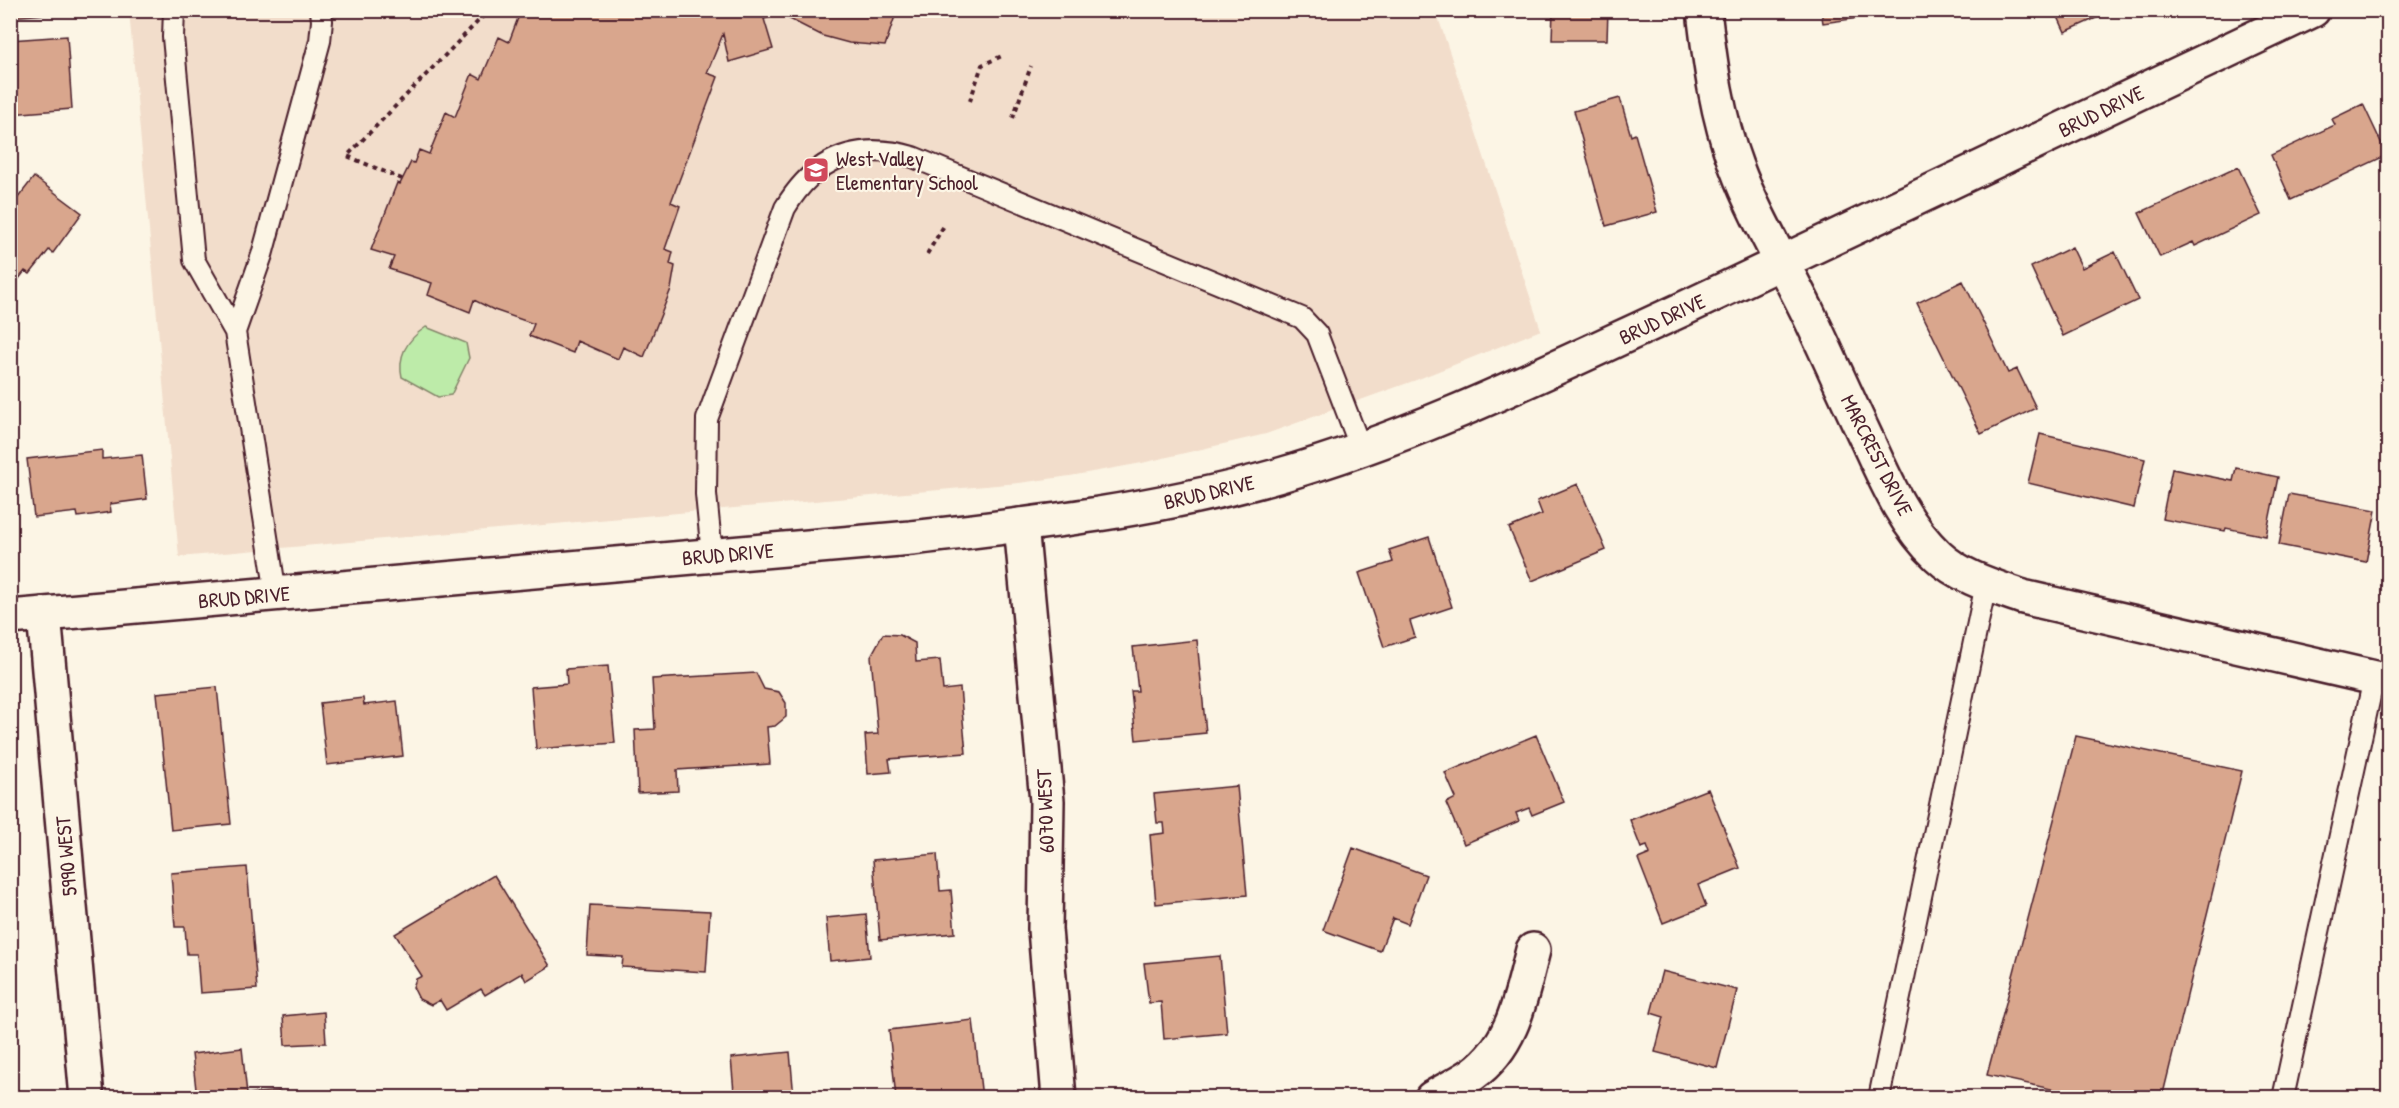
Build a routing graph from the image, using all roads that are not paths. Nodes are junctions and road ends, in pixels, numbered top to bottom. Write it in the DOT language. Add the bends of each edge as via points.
graph roads {
  1 [pos="174,10"];
  2 [pos="321,10"];
  3 [pos="1704,10"];
  4 [pos="2313,10"];
  5 [pos="2268,20"];
  6 [pos="1783,263"];
  7 [pos="235,332"];
  8 [pos="1361,449"];
  9 [pos="1021,525"];
  10 [pos="712,555"];
  11 [pos="1986,584"];
  12 [pos="276,594"];
  13 [pos="44,614"];
  14 [pos="10,617"];
  15 [pos="2381,680"];
  16 [pos="1533,950"];
  17 [pos="87,1098"];
  18 [pos="1059,1098"];
  19 [pos="1432,1098"];
  20 [pos="1879,1098"];
  21 [pos="2283,1098"];
  1 -- 7 [label="lane" via="173,37 194,260"];
  2 -- 7 [label="lane" via="314,64 262,255"];
  3 -- 6 [label="main road, MARCREST DRIVE" via="1714,85 1735,165"];
  4 -- 5 [label="main road, BRUD DRIVE"];
  5 -- 6 [label="main road, BRUD DRIVE"];
  6 -- 8 [label="main road, BRUD DRIVE" via="1520,384"];
  6 -- 11 [label="main road, MARCREST DRIVE" via="1906,517 1939,557"];
  7 -- 12 [label="lane"];
  8 -- 9 [label="main road, BRUD DRIVE" via="1278,476 1193,497 1108,514"];
  8 -- 10 [label="lane" via="1317,334 1302,318 913,157 869,150 848,154 810,174 785,208 707,419 706,494"];
  9 -- 10 [label="main road, BRUD DRIVE"];
  9 -- 18 [label="main road, 6070 WEST" via="1047,801 1045,928"];
  10 -- 12 [label="main road, BRUD DRIVE"];
  11 -- 15 [label="main road, MARCREST DRIVE" via="2023,597"];
  11 -- 20 [label="lane"];
  12 -- 13 [label="main road, BRUD DRIVE"];
  13 -- 14 [label="main road, BRUD DRIVE"];
  13 -- 17 [label="main road, 5990 WEST"];
  15 -- 21 [label="lane"];
  16 -- 19 [label="main road" via="1517,1011 1498,1051 1473,1074"];
}
